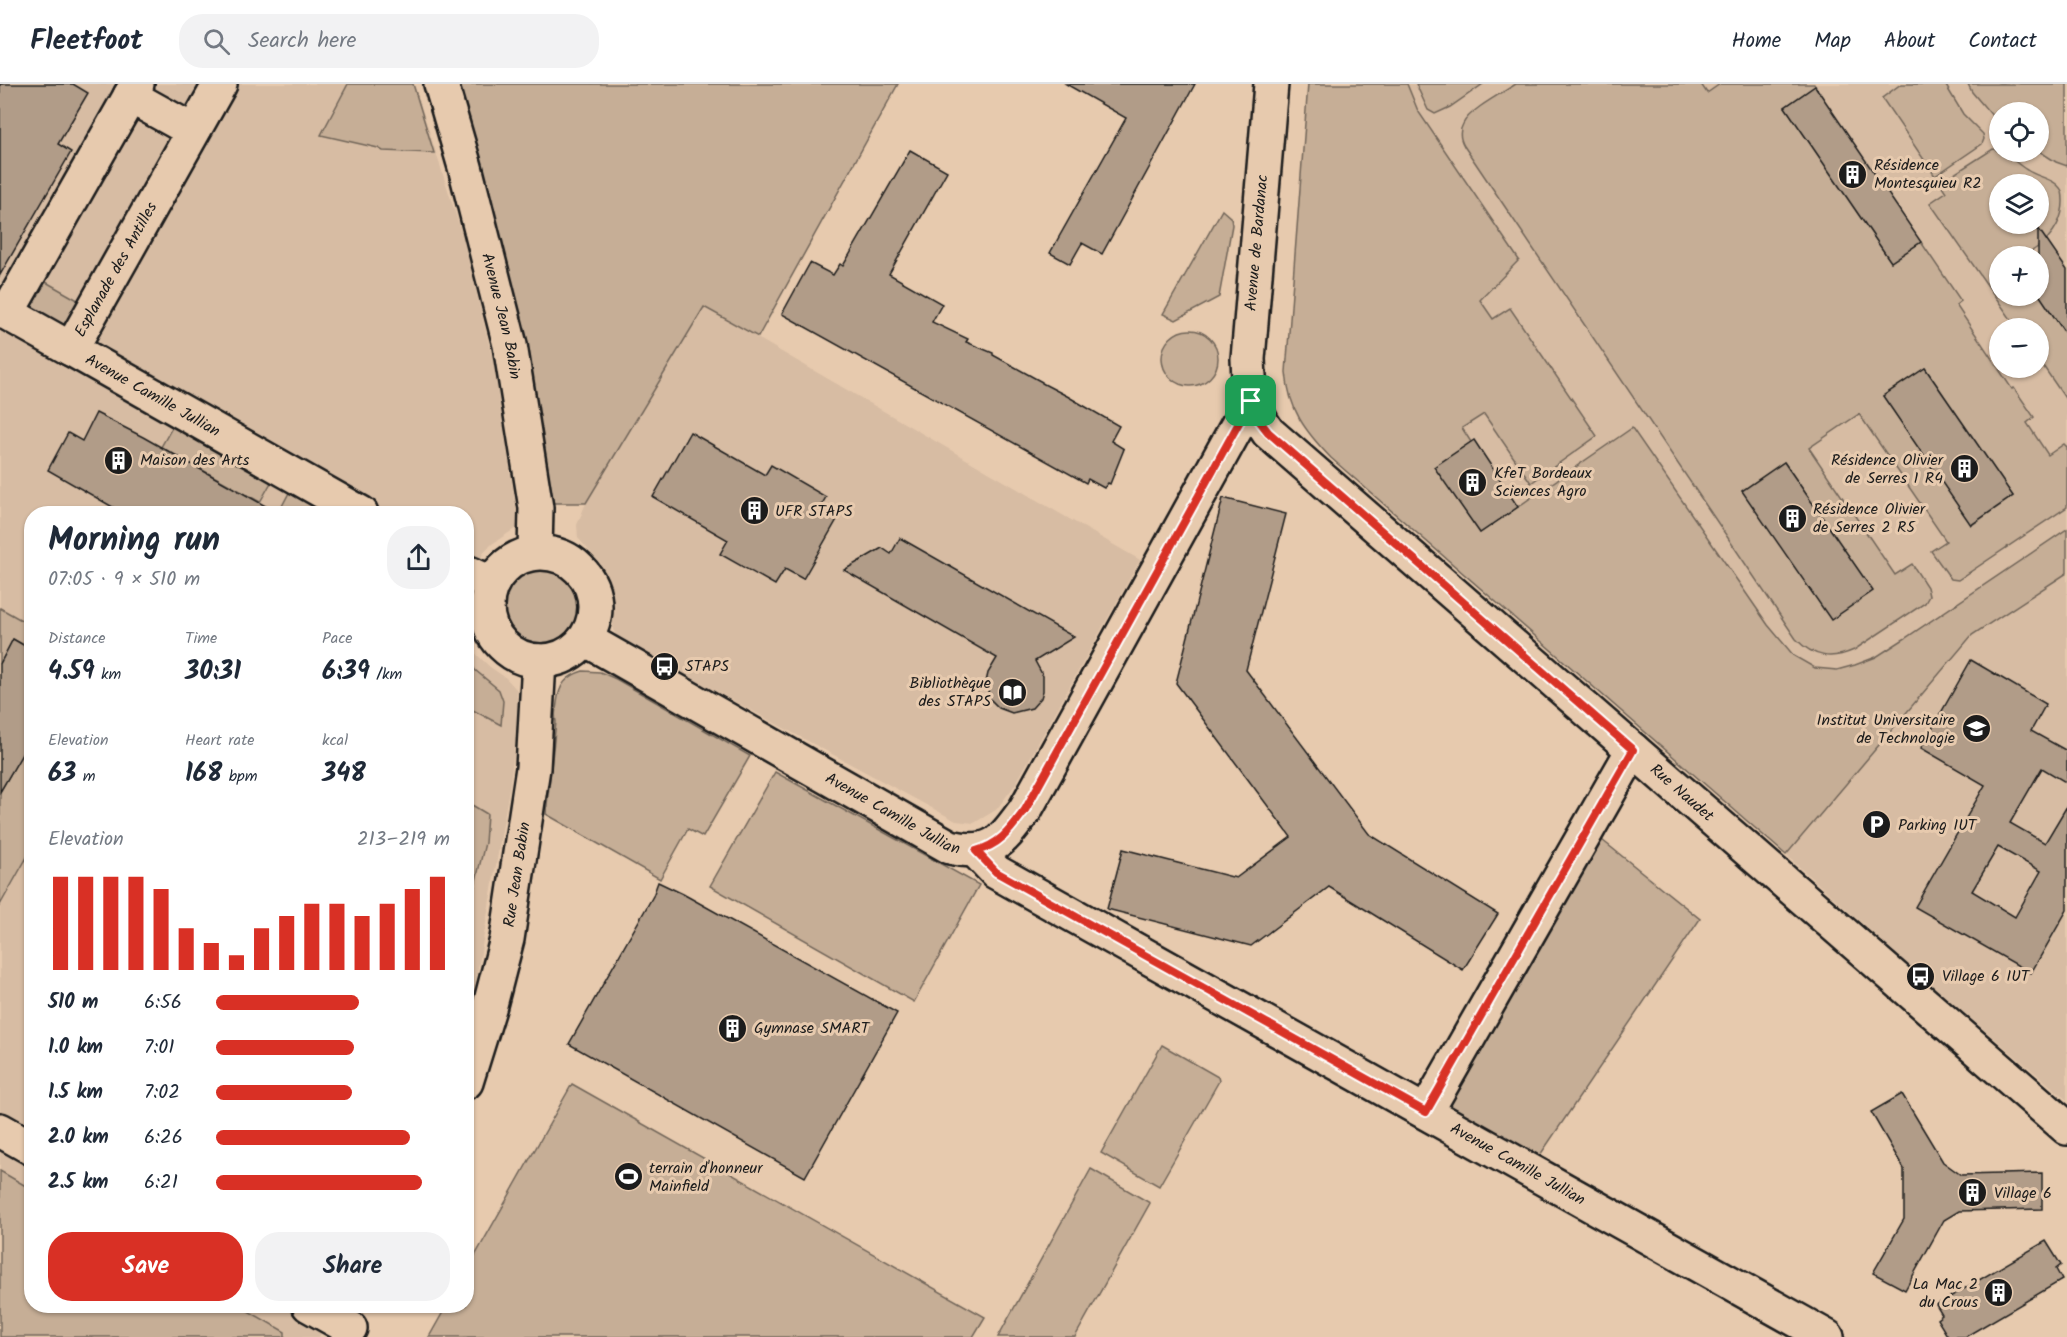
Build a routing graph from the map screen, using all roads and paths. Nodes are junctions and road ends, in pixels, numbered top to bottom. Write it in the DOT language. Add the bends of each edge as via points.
graph roads {
  1 [pos="220,84"];
  2 [pos="441,84"];
  3 [pos="1271,84"];
  4 [pos="134,90"];
  5 [pos="193,131"];
  6 [pos="71,349"];
  7 [pos="1251,401"];
  8 [pos="349,506"];
  9 [pos="535,552"];
  10 [pos="479,578"];
  11 [pos="585,639"];
  12 [pos="539,661"];
  13 [pos="1633,750"];
  14 [pos="976,851"];
  15 [pos="474,1056"];
  16 [pos="1426,1112"];
  17 [pos="2067,1128"];
  18 [pos="0,1130"];
  19 [pos="24,1144"];
  20 [pos="329,1313"];
  21 [pos="353,1323"];
  22 [pos="1827,1337"];
  1 -- 5 [label="street, Esplanade des Antilles"];
  2 -- 9 [label="street, Avenue Jean Babin" via="510,345 536,508"];
  3 -- 7 [label="street, Avenue de Bardanac" via="1248,359"];
  4 -- 5 [label="street"];
  4 -- 6 [label="street, Esplanade des Antilles" via="7,313"];
  5 -- 6 [label="street, Esplanade des Antilles"];
  6 -- 8 [label="street, Avenue Camille Jullian"];
  7 -- 13 [label="street, Rue Naudet" via="1268,432"];
  7 -- 14 [label="street" via="1025,810 992,846"];
  9 -- 10 [label="street" via="517,557"];
  9 -- 11 [label="street" via="566,558 589,580 596,610"];
  10 -- 12 [label="street" via="495,635 506,649"];
  11 -- 12 [label="street" via="556,659"];
  11 -- 14 [label="street, Avenue Camille Jullian" via="950,847"];
  12 -- 15 [label="street, Rue Jean Babin" via="533,768 507,939"];
  13 -- 16 [label="street"];
  13 -- 17 [label="street, Rue Naudet"];
  14 -- 16 [label="street, Avenue Camille Jullian" via="996,872"];
  16 -- 22 [label="street, Avenue Camille Jullian"];
  18 -- 19 [label="street"];
  20 -- 21 [label="street"];
}
